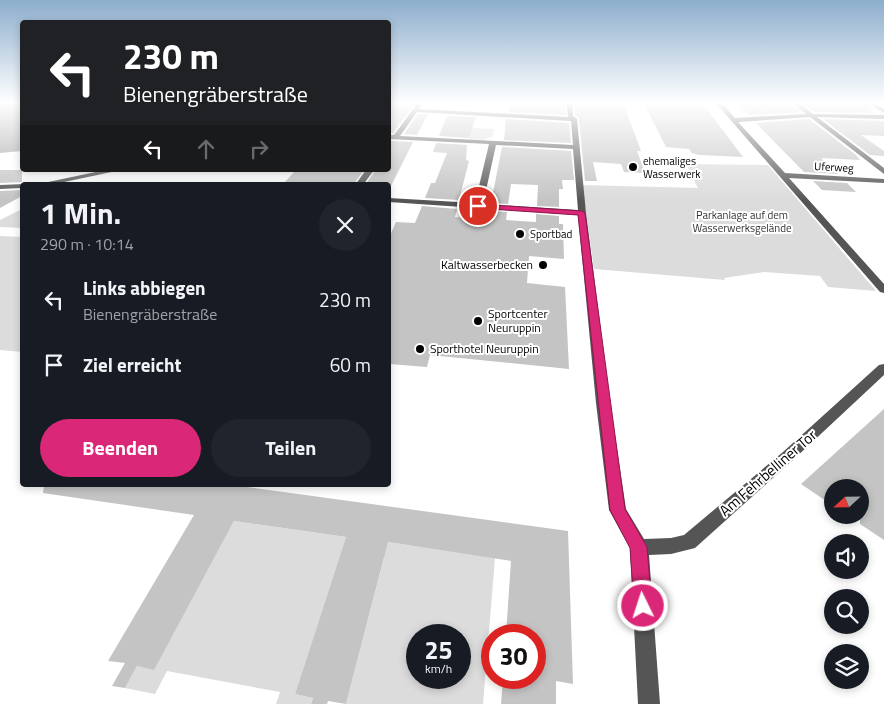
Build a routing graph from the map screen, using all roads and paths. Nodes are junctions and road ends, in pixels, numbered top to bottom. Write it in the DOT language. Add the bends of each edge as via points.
graph roads {
  1 [pos="575,135"];
  2 [pos="747,135"];
  3 [pos="836,135"];
  4 [pos="391,138"];
  5 [pos="493,142"];
  6 [pos="575,147"];
  7 [pos="106,172"];
  8 [pos="884,172"];
  9 [pos="782,175"];
  10 [pos="884,181"];
  11 [pos="54,182"];
  12 [pos="20,186"];
  13 [pos="0,187"];
  14 [pos="391,200"];
  15 [pos="478,206"];
  16 [pos="582,213"];
  17 [pos="884,290"];
  18 [pos="884,368"];
  19 [pos="638,547"];
  20 [pos="649,704"];
  1 -- 6 [label="street"];
  2 -- 9 [label="street"];
  3 -- 8 [label="street, Uferweg"];
  4 -- 5 [label="street"];
  5 -- 6 [label="street"];
  5 -- 15 [label="street"];
  6 -- 16 [label="street"];
  7 -- 11 [label="street"];
  9 -- 10 [label="street, Uferweg"];
  9 -- 17 [label="street"];
  12 -- 13 [label="street"];
  14 -- 15 [label="street"];
  15 -- 16 [label="street"];
  16 -- 19 [label="street" via="618,510"];
  18 -- 19 [label="street, Am Fehrbelliner Tor" via="689,542"];
  19 -- 20 [label="street"];
}
